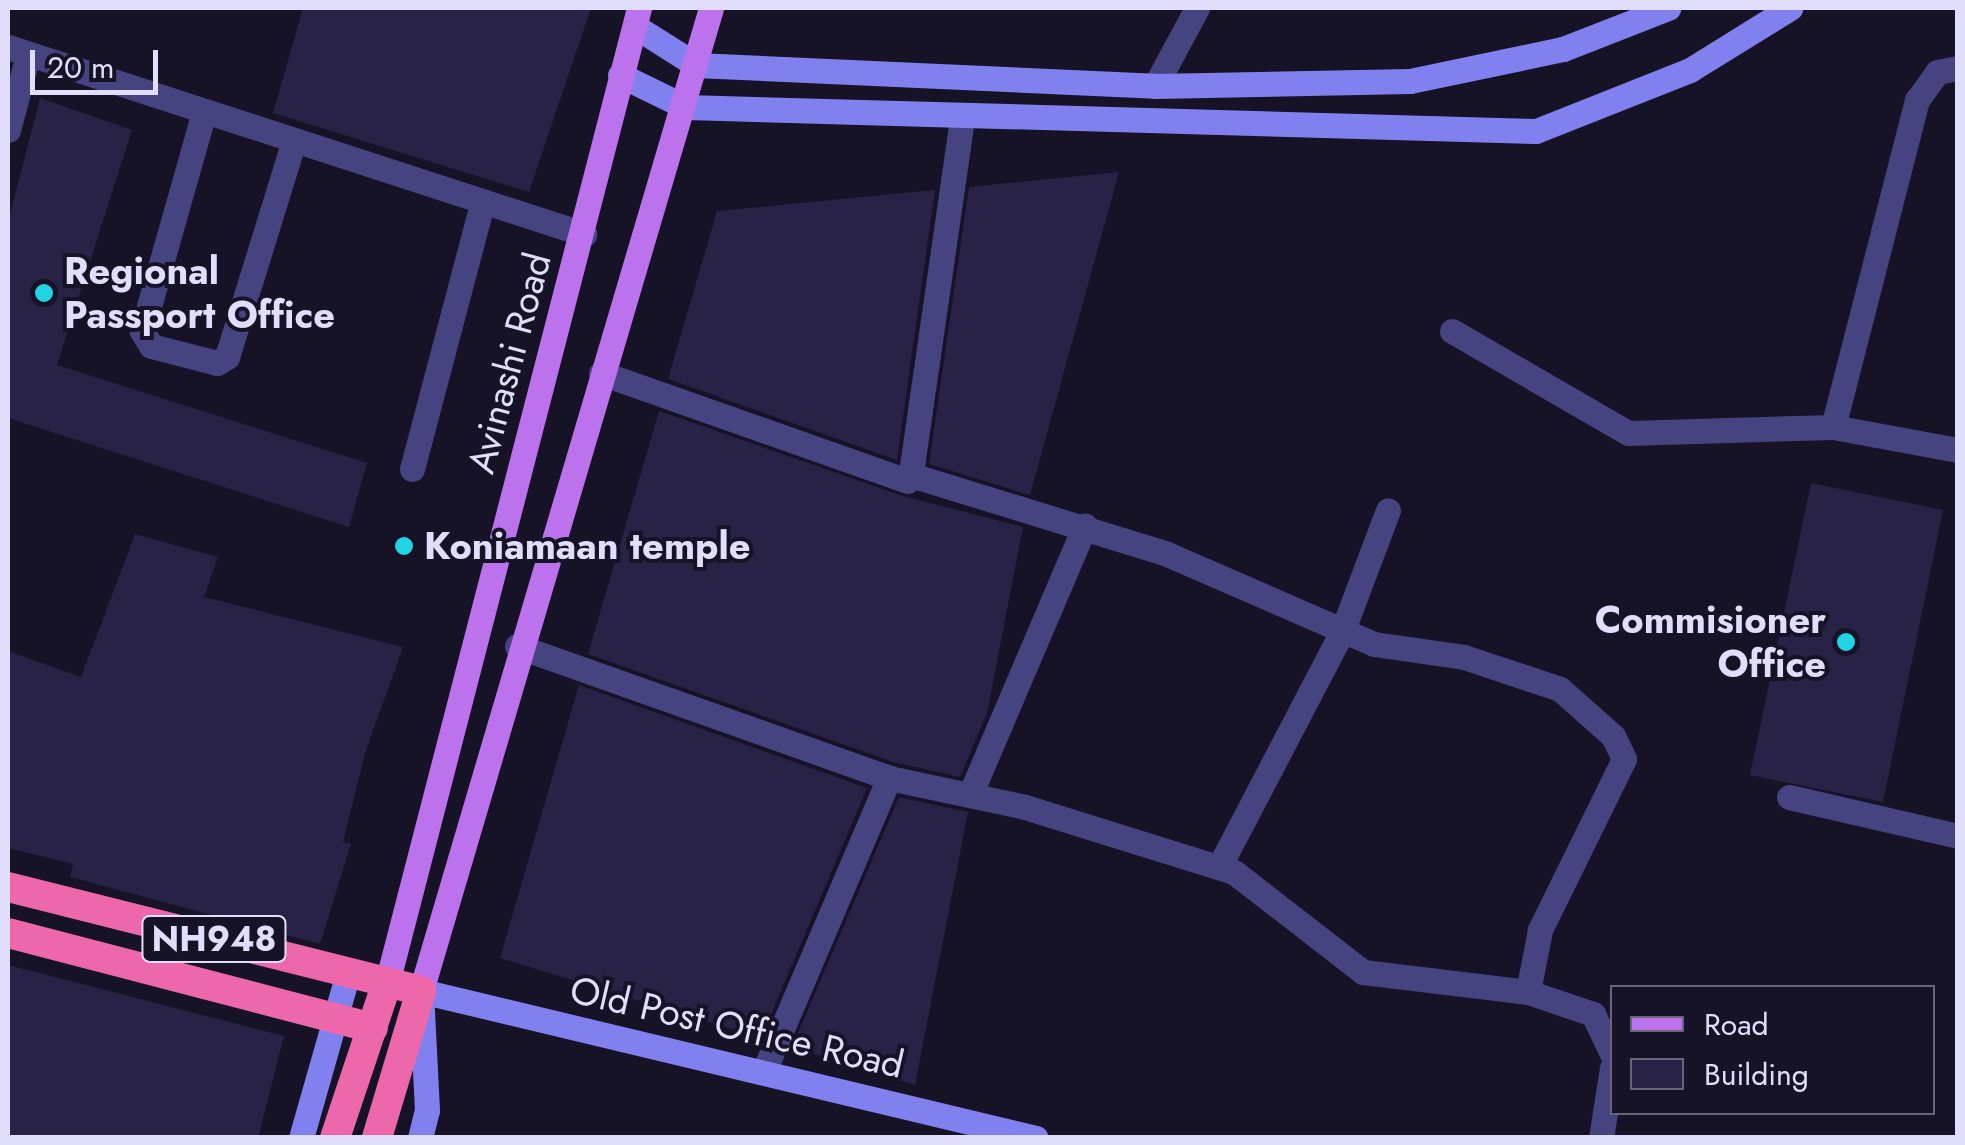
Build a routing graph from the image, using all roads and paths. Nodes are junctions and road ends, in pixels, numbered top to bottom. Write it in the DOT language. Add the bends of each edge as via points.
graph roads {
  1 [pos="711,8"];
  2 [pos="1197,8"];
  3 [pos="1668,8"];
  4 [pos="1790,8"];
  5 [pos="637,17"];
  6 [pos="18,51"];
  7 [pos="696,66"];
  8 [pos="1958,68"];
  9 [pos="620,76"];
  10 [pos="1155,86"];
  11 [pos="686,107"];
  12 [pos="204,112"];
  13 [pos="962,119"];
  14 [pos="8,130"];
  15 [pos="294,141"];
  16 [pos="483,202"];
  17 [pos="584,234"];
  18 [pos="1452,331"];
  19 [pos="601,373"];
  20 [pos="1833,428"];
  21 [pos="1958,450"];
  22 [pos="412,469"];
  23 [pos="908,480"];
  24 [pos="1388,510"];
  25 [pos="1085,525"];
  26 [pos="1342,632"];
  27 [pos="517,646"];
  28 [pos="889,778"];
  29 [pos="970,796"];
  30 [pos="1788,798"];
  31 [pos="1958,836"];
  32 [pos="1219,867"];
  33 [pos="8,887"];
  34 [pos="8,932"];
  35 [pos="348,972"];
  36 [pos="388,983"];
  37 [pos="421,990"];
  38 [pos="1528,992"];
  39 [pos="336,1016"];
  40 [pos="373,1028"];
  41 [pos="1610,1050"];
  42 [pos="764,1072"];
  43 [pos="1610,1081"];
  44 [pos="337,1129"];
  45 [pos="378,1133"];
  46 [pos="301,1138"];
  47 [pos="420,1138"];
  48 [pos="1036,1138"];
  49 [pos="1601,1138"];
  1 -- 7 [label="main road"];
  2 -- 10 [label="street"];
  3 -- 10 [label="main road" via="1564,49 1410,81"];
  4 -- 13 [label="main road" via="1690,70 1536,130"];
  5 -- 7 [label="main road"];
  5 -- 9 [label="main road, Avinashi Road"];
  6 -- 12 [label="street"];
  6 -- 14 [label="street"];
  7 -- 10 [label="main road"];
  7 -- 11 [label="main road"];
  8 -- 20 [label="street" via="1937,72 1917,100"];
  9 -- 11 [label="main road"];
  9 -- 17 [label="main road, Avinashi Road"];
  11 -- 13 [label="main road"];
  11 -- 19 [label="main road"];
  12 -- 15 [label="street"];
  12 -- 15 [label="street" via="142,332 151,346 217,363 227,357"];
  13 -- 25 [label="street" via="911,475"];
  15 -- 16 [label="street"];
  16 -- 17 [label="street"];
  16 -- 22 [label="street"];
  17 -- 36 [label="main road, Avinashi Road"];
  18 -- 20 [label="street" via="1628,433"];
  19 -- 23 [label="street"];
  19 -- 27 [label="main road"];
  20 -- 21 [label="street"];
  24 -- 26 [label="street"];
  25 -- 26 [label="street"];
  25 -- 29 [label="street"];
  26 -- 32 [label="street"];
  26 -- 38 [label="street" via="1464,657 1560,689 1613,736 1624,760 1540,930"];
  27 -- 28 [label="street"];
  27 -- 37 [label="main road"];
  28 -- 29 [label="street"];
  28 -- 42 [label="street"];
  29 -- 32 [label="street"];
  30 -- 31 [label="street"];
  32 -- 38 [label="street" via="1362,972"];
  33 -- 35 [label="highway, NH948"];
  34 -- 39 [label="highway, NH948"];
  35 -- 36 [label="highway, NH948"];
  35 -- 39 [label="main road"];
  36 -- 37 [label="highway, NH948"];
  36 -- 40 [label="highway, Avinashi Road"];
  37 -- 42 [label="main road, Old Post Office Road"];
  37 -- 45 [label="highway"];
  37 -- 47 [label="main road" via="427,1110"];
  38 -- 41 [label="street" via="1593,1014"];
  39 -- 40 [label="highway, NH948"];
  39 -- 46 [label="main road"];
  40 -- 44 [label="highway, Avinashi Road"];
  42 -- 48 [label="main road, Old Post Office Road"];
  43 -- 49 [label="street"];
}
